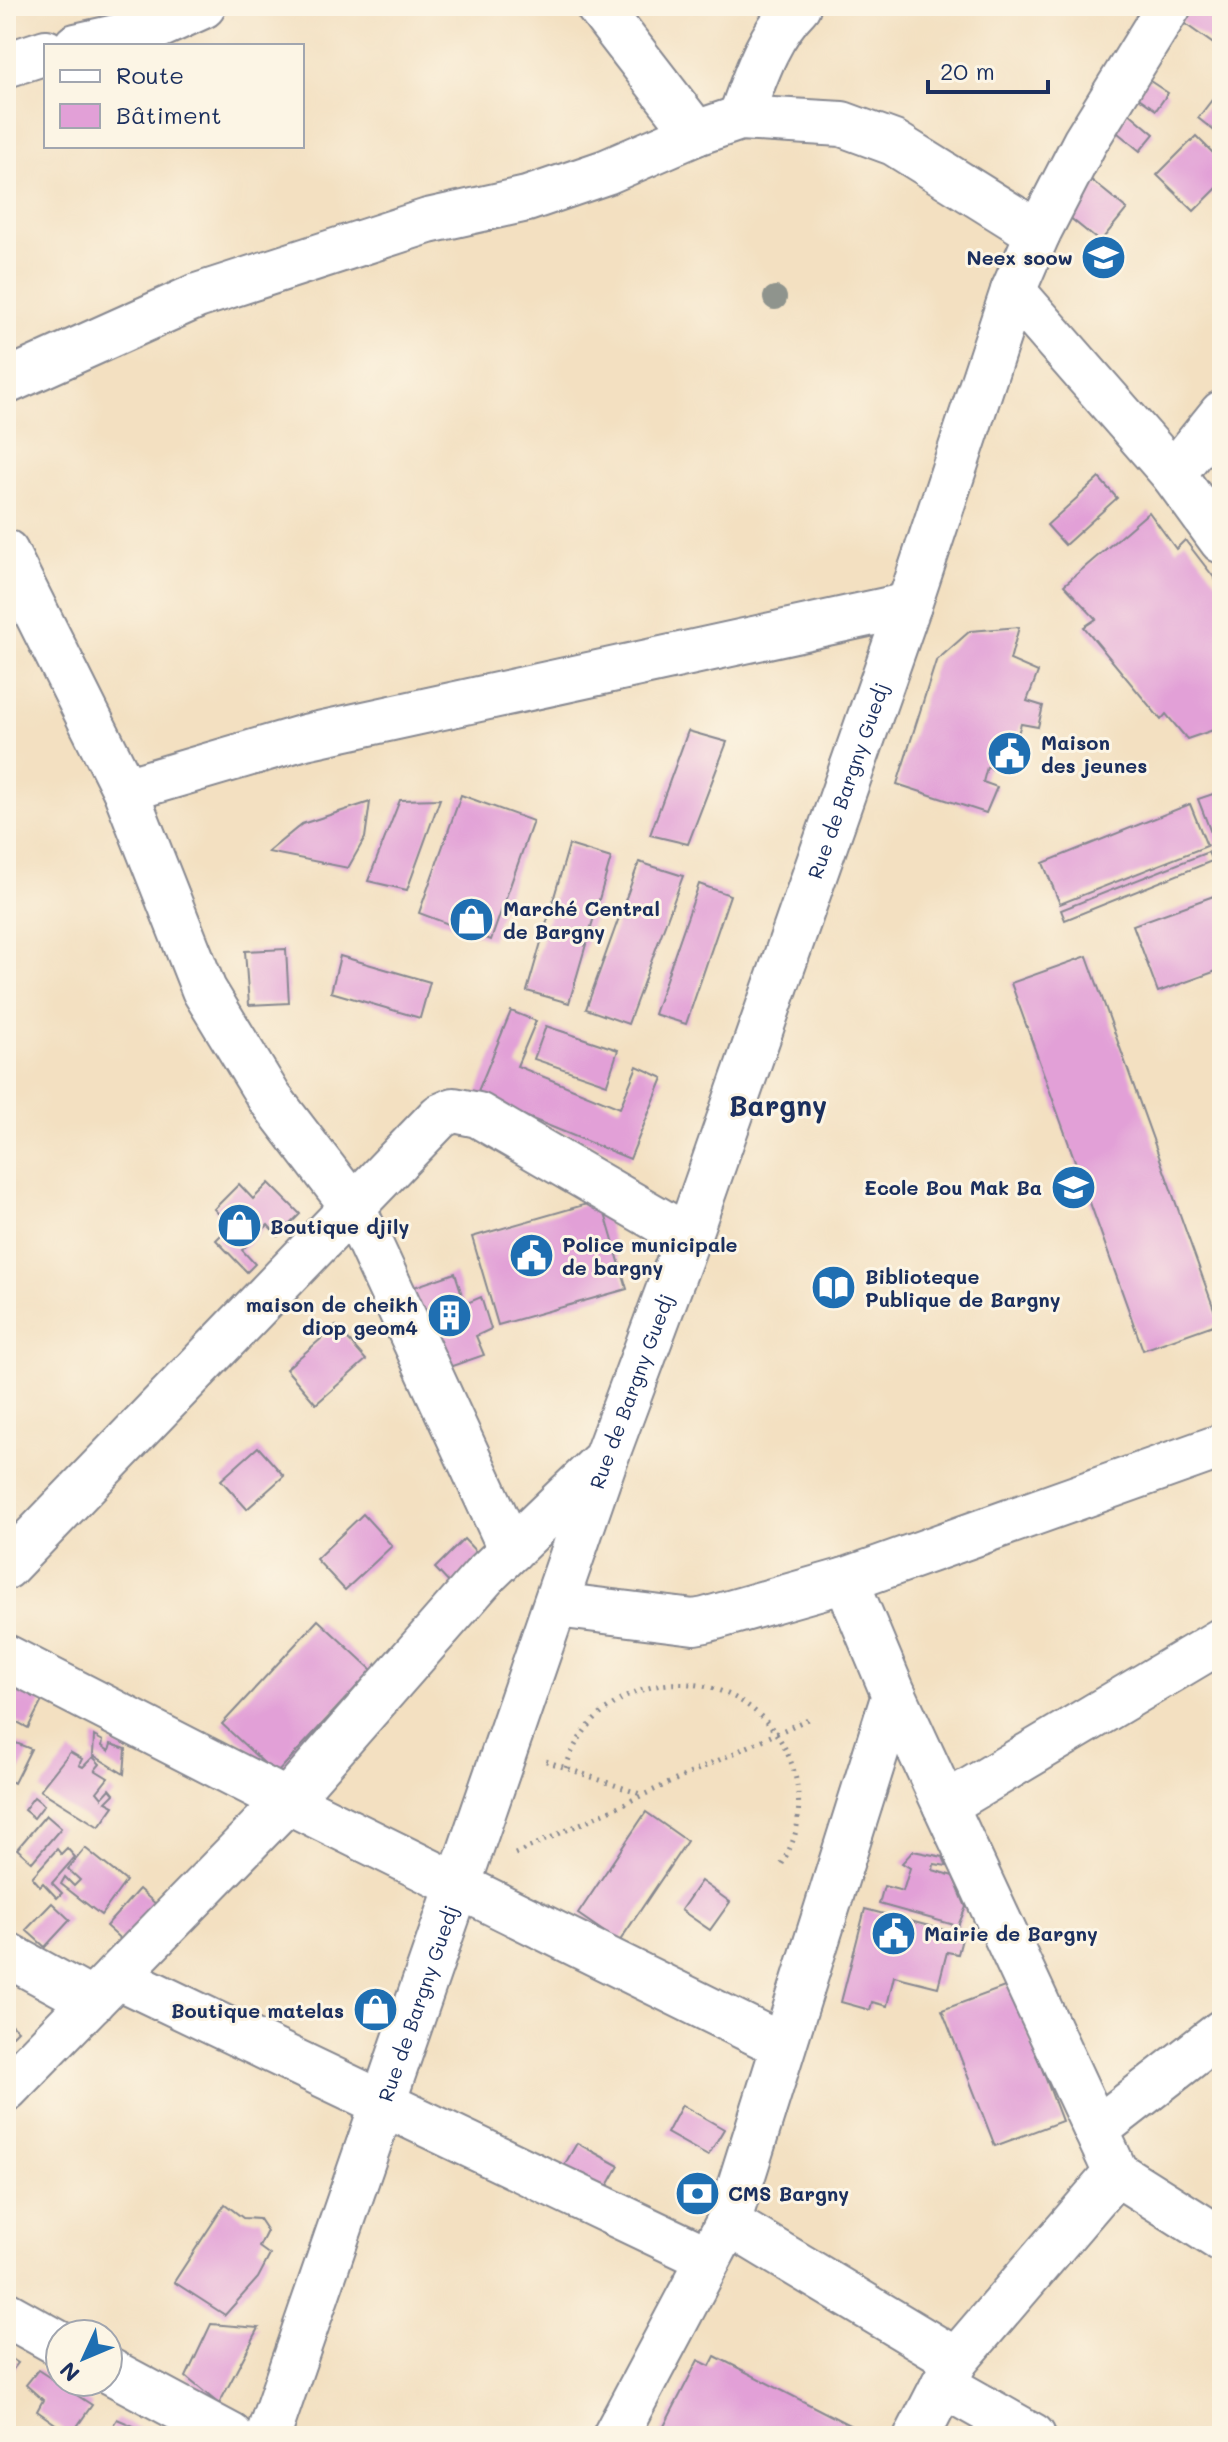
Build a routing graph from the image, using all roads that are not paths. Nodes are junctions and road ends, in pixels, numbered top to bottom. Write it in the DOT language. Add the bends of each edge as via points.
graph roads {
  1 [pos="203,6"];
  2 [pos="598,6"];
  3 [pos="798,6"];
  4 [pos="1169,6"];
  5 [pos="85,44"];
  6 [pos="44,53"];
  7 [pos="6,65"];
  8 [pos="740,118"];
  9 [pos="696,133"];
  10 [pos="1038,233"];
  11 [pos="1013,291"];
  12 [pos="6,382"];
  13 [pos="1222,413"];
  14 [pos="1173,474"];
  15 [pos="1222,541"];
  16 [pos="6,552"];
  17 [pos="909,605"];
  18 [pos="125,790"];
  19 [pos="353,1207"];
  20 [pos="688,1237"];
  21 [pos="1222,1446"];
  22 [pos="605,1460"];
  23 [pos="511,1550"];
  24 [pos="6,1567"];
  25 [pos="846,1580"];
  26 [pos="556,1605"];
  27 [pos="1222,1640"];
  28 [pos="6,1657"];
  29 [pos="894,1695"];
  30 [pos="287,1801"];
  31 [pos="945,1805"];
  32 [pos="459,1886"];
  33 [pos="6,1954"];
  34 [pos="104,1988"];
  35 [pos="1222,2032"];
  36 [pos="783,2046"];
  37 [pos="6,2089"];
  38 [pos="384,2104"];
  39 [pos="1096,2130"];
  40 [pos="1116,2173"];
  41 [pos="717,2240"];
  42 [pos="1222,2240"];
  43 [pos="6,2314"];
  44 [pos="44,2335"];
  45 [pos="949,2373"];
  46 [pos="124,2379"];
  47 [pos="231,2436"];
  48 [pos="268,2436"];
  49 [pos="615,2436"];
  50 [pos="917,2436"];
  51 [pos="1033,2436"];
  1 -- 5 [label="street" via="152,29"];
  2 -- 9 [label="street"];
  3 -- 8 [label="street" via="767,47"];
  4 -- 10 [label="street, Rue de Bargny Guedj" via="1085,142"];
  6 -- 7 [label="street"];
  8 -- 9 [label="street"];
  8 -- 10 [label="street" via="842,124 894,143"];
  9 -- 12 [label="street" via="527,199 428,221 197,296"];
  10 -- 11 [label="street, Rue de Bargny Guedj"];
  11 -- 14 [label="street"];
  11 -- 17 [label="street, Rue de Bargny Guedj"];
  13 -- 14 [label="street"];
  14 -- 15 [label="street"];
  16 -- 18 [label="street"];
  17 -- 18 [label="street" via="305,737"];
  17 -- 20 [label="street, Rue de Bargny Guedj"];
  18 -- 19 [label="street" via="204,990 269,1097"];
  19 -- 20 [label="street" via="440,1116 454,1110 478,1115"];
  19 -- 23 [label="street"];
  19 -- 24 [label="street"];
  20 -- 22 [label="street, Rue de Bargny Guedj"];
  21 -- 25 [label="street"];
  22 -- 23 [label="street"];
  22 -- 26 [label="street, Rue de Bargny Guedj"];
  23 -- 30 [label="street"];
  25 -- 26 [label="street" via="694,1622"];
  25 -- 29 [label="street"];
  26 -- 32 [label="street, Rue de Bargny Guedj"];
  27 -- 31 [label="street"];
  28 -- 30 [label="street"];
  29 -- 31 [label="street"];
  29 -- 36 [label="street"];
  30 -- 32 [label="street"];
  30 -- 34 [label="street"];
  31 -- 39 [label="street"];
  32 -- 36 [label="street"];
  32 -- 38 [label="street, Rue de Bargny Guedj"];
  33 -- 34 [label="street"];
  34 -- 37 [label="street"];
  34 -- 38 [label="street"];
  35 -- 39 [label="street"];
  36 -- 41 [label="street"];
  38 -- 41 [label="street"];
  38 -- 48 [label="street, Rue de Bargny Guedj"];
  39 -- 40 [label="street"];
  40 -- 42 [label="street"];
  40 -- 45 [label="street"];
  41 -- 45 [label="street"];
  41 -- 49 [label="street"];
  43 -- 44 [label="street"];
  45 -- 50 [label="street"];
  45 -- 51 [label="street"];
  46 -- 47 [label="street"];
}
